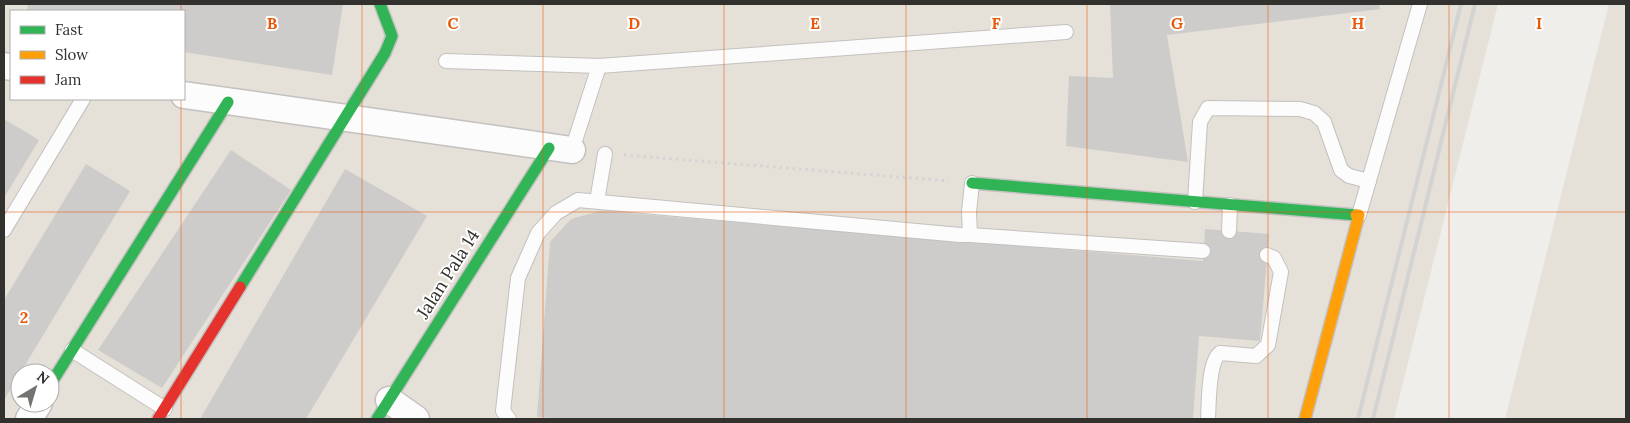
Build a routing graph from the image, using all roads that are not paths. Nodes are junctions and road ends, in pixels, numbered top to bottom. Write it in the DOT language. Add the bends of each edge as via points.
graph roads {
  1 [pos="380,4"];
  2 [pos="1420,4"];
  3 [pos="1066,32"];
  4 [pos="446,61"];
  5 [pos="599,66"];
  6 [pos="185,95"];
  7 [pos="83,100"];
  8 [pos="228,102"];
  9 [pos="345,118"];
  10 [pos="560,149"];
  11 [pos="606,154"];
  12 [pos="1368,181"];
  13 [pos="972,183"];
  14 [pos="598,201"];
  15 [pos="1194,202"];
  16 [pos="1230,205"];
  17 [pos="1359,215"];
  18 [pos="4,230"];
  19 [pos="1229,231"];
  20 [pos="970,235"];
  21 [pos="1203,251"];
  22 [pos="1267,256"];
  23 [pos="72,350"];
  24 [pos="60,369"];
  25 [pos="383,410"];
  26 [pos="161,414"];
  27 [pos="416,419"];
  28 [pos="509,419"];
  29 [pos="1208,419"];
  30 [pos="1305,419"];
  1 -- 9 [label="street" via="392,36"];
  2 -- 12 [label="lane"];
  3 -- 5 [label="lane"];
  4 -- 5 [label="lane"];
  5 -- 10 [label="lane"];
  6 -- 8 [label="street"];
  7 -- 18 [label="lane"];
  8 -- 9 [label="street"];
  8 -- 23 [label="street"];
  9 -- 10 [label="street"];
  9 -- 26 [label="street"];
  10 -- 25 [label="street, Jalan Pala 14"];
  11 -- 14 [label="lane"];
  12 -- 15 [label="lane" via="1349,176 1341,170 1324,122 1314,113 1300,109 1208,108 1200,122"];
  12 -- 17 [label="lane"];
  13 -- 15 [label="street"];
  13 -- 20 [label="lane"];
  14 -- 20 [label="lane"];
  14 -- 28 [label="lane" via="578,200 556,214 538,233 518,278 503,411"];
  15 -- 16 [label="street"];
  16 -- 17 [label="street"];
  16 -- 19 [label="lane"];
  17 -- 30 [label="street"];
  20 -- 21 [label="lane"];
  22 -- 29 [label="lane" via="1274,258 1281,272 1268,345 1256,356 1220,353 1216,356"];
  23 -- 24 [label="street"];
  23 -- 26 [label="lane"];
  25 -- 27 [label="street"];
}
